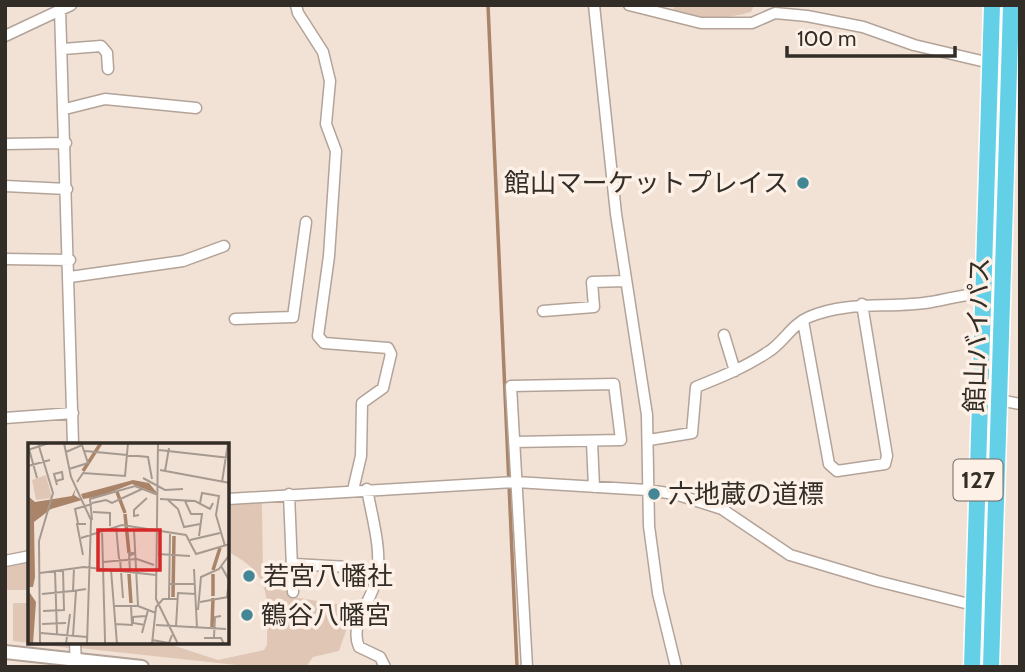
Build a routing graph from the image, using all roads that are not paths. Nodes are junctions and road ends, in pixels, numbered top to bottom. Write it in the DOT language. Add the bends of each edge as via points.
graph roads {
  1 [pos="296,5"];
  2 [pos="594,5"];
  3 [pos="629,5"];
  4 [pos="992,5"];
  5 [pos="1011,5"];
  6 [pos="66,7"];
  7 [pos="5,36"];
  8 [pos="63,49"];
  9 [pos="990,62"];
  10 [pos="1015,63"];
  11 [pos="108,69"];
  12 [pos="65,108"];
  13 [pos="196,108"];
  14 [pos="66,142"];
  15 [pos="5,144"];
  16 [pos="5,187"];
  17 [pos="67,189"];
  18 [pos="306,222"];
  19 [pos="224,246"];
  20 [pos="5,259"];
  21 [pos="69,260"];
  22 [pos="70,277"];
  23 [pos="626,281"];
  24 [pos="984,293"];
  25 [pos="862,304"];
  26 [pos="543,311"];
  27 [pos="235,319"];
  28 [pos="803,321"];
  29 [pos="724,335"];
  30 [pos="735,371"];
  31 [pos="999,400"];
  32 [pos="1020,404"];
  33 [pos="73,413"];
  34 [pos="5,418"];
  35 [pos="649,440"];
  36 [pos="514,442"];
  37 [pos="592,442"];
  38 [pos="73,443"];
  39 [pos="512,482"];
  40 [pos="594,488"];
  41 [pos="367,489"];
  42 [pos="647,489"];
  43 [pos="353,490"];
  44 [pos="289,494"];
  45 [pos="229,499"];
  46 [pos="28,556"];
  47 [pos="5,561"];
  48 [pos="294,564"];
  49 [pos="346,580"];
  50 [pos="293,592"];
  51 [pos="973,605"];
  52 [pos="75,644"];
  53 [pos="5,652"];
  54 [pos="76,663"];
  55 [pos="142,667"];
  56 [pos="385,667"];
  57 [pos="527,667"];
  58 [pos="676,667"];
  59 [pos="972,667"];
  60 [pos="991,667"];
  1 -- 43 [label="street" via="323,52 330,81 327,124 336,150 318,336 324,343 387,348 391,354 383,388 362,403 361,456"];
  2 -- 23 [label="street"];
  3 -- 9 [label="street" via="701,23 752,23 775,13 807,16"];
  4 -- 9 [label="highway, 館山バイパス / 127"];
  5 -- 10 [label="highway, 館山バイパス / 127"];
  6 -- 7 [label="street"];
  6 -- 8 [label="street"];
  8 -- 11 [label="street" via="101,46 107,53"];
  8 -- 12 [label="street"];
  9 -- 10 [label="street"];
  9 -- 24 [label="highway, 館山バイパス / 127"];
  10 -- 31 [label="highway, 館山バイパス / 127"];
  12 -- 13 [label="street" via="105,99"];
  12 -- 14 [label="street"];
  14 -- 15 [label="street"];
  14 -- 17 [label="street"];
  16 -- 17 [label="street"];
  17 -- 21 [label="street"];
  18 -- 27 [label="street" via="293,317"];
  19 -- 22 [label="street" via="183,261"];
  20 -- 21 [label="street"];
  21 -- 22 [label="street"];
  22 -- 33 [label="street"];
  23 -- 26 [label="street" via="592,282 594,307"];
  23 -- 35 [label="street"];
  24 -- 25 [label="street" via="930,302"];
  24 -- 51 [label="highway, 館山バイパス / 127"];
  25 -- 28 [label="street"];
  25 -- 28 [label="street" via="885,464 837,471 829,464"];
  28 -- 30 [label="street" via="771,351"];
  29 -- 30 [label="street"];
  30 -- 35 [label="street" via="696,387 692,433"];
  31 -- 32 [label="street"];
  31 -- 60 [label="highway, 館山バイパス / 127"];
  33 -- 34 [label="street"];
  33 -- 38 [label="street"];
  35 -- 42 [label="street"];
  36 -- 37 [label="street"];
  36 -- 37 [label="street" via="511,386 614,384 621,440"];
  36 -- 39 [label="street"];
  37 -- 40 [label="street"];
  39 -- 40 [label="street"];
  39 -- 41 [label="street"];
  39 -- 57 [label="street"];
  40 -- 42 [label="street"];
  41 -- 43 [label="street"];
  41 -- 56 [label="street" via="378,566 358,625 357,642 380,657"];
  42 -- 51 [label="street" via="722,509 790,555"];
  42 -- 58 [label="street" via="658,593"];
  43 -- 44 [label="street"];
  44 -- 45 [label="street"];
  44 -- 48 [label="street"];
  46 -- 47 [label="street"];
  48 -- 49 [label="street" via="348,567"];
  48 -- 50 [label="street"];
  51 -- 59 [label="highway, 館山バイパス / 127"];
  52 -- 54 [label="street"];
  53 -- 54 [label="street"];
  54 -- 55 [label="street"];
}
